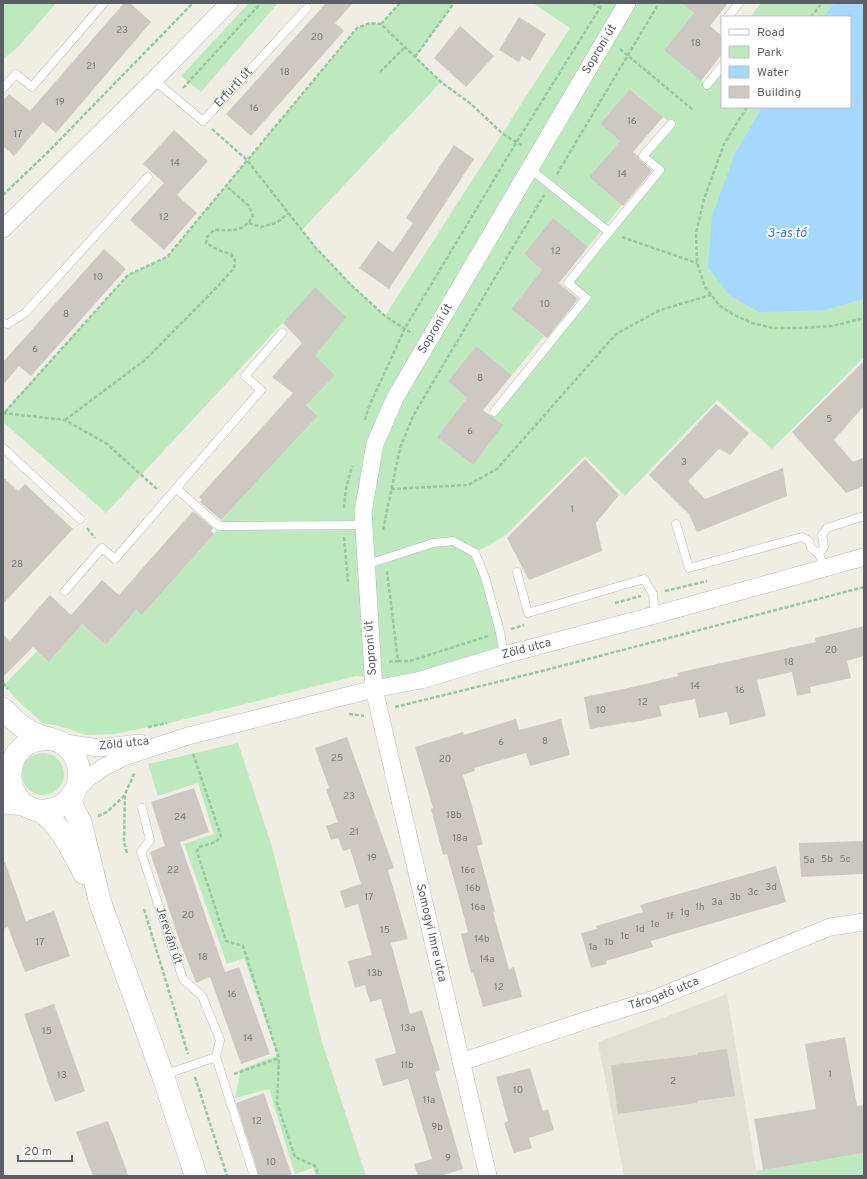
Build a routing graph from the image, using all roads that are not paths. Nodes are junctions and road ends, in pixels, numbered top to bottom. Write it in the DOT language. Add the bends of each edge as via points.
graph roads {
  1 [pos="104,3"];
  2 [pos="229,3"];
  3 [pos="627,3"];
  4 [pos="739,3"];
  5 [pos="306,8"];
  6 [pos="729,16"];
  7 [pos="721,67"];
  8 [pos="154,80"];
  9 [pos="707,85"];
  10 [pos="3,88"];
  11 [pos="671,124"];
  12 [pos="533,161"];
  13 [pos="148,177"];
  14 [pos="3,229"];
  15 [pos="608,232"];
  16 [pos="3,323"];
  17 [pos="282,333"];
  18 [pos="494,412"];
  19 [pos="3,448"];
  20 [pos="177,489"];
  21 [pos="864,516"];
  22 [pos="80,520"];
  23 [pos="676,524"];
  24 [pos="363,525"];
  25 [pos="864,558"];
  26 [pos="822,561"];
  27 [pos="365,565"];
  28 [pos="517,572"];
  29 [pos="65,591"];
  30 [pos="655,615"];
  31 [pos="504,655"];
  32 [pos="374,689"];
  33 [pos="3,709"];
  34 [pos="188,736"];
  35 [pos="54,740"];
  36 [pos="6,762"];
  37 [pos="74,794"];
  38 [pos="3,805"];
  39 [pos="142,808"];
  40 [pos="34,809"];
  41 [pos="100,902"];
  42 [pos="864,922"];
  43 [pos="216,1057"];
  44 [pos="462,1062"];
  45 [pos="163,1076"];
  46 [pos="196,1176"];
  47 [pos="254,1176"];
  48 [pos="488,1176"];
  1 -- 10 [label="lane" via="32,87 16,74"];
  2 -- 8 [label="street"];
  3 -- 12 [label="street, Soproni út"];
  4 -- 6 [label="lane"];
  5 -- 8 [label="lane, Erfurti út" via="203,121"];
  7 -- 9 [label="lane"];
  8 -- 14 [label="street"];
  11 -- 15 [label="lane" via="643,156 660,170"];
  12 -- 15 [label="lane" via="550,184"];
  12 -- 24 [label="street, Soproni út" via="395,398 375,444"];
  13 -- 16 [label="lane" via="25,313 8,324"];
  15 -- 18 [label="lane" via="568,283 586,298"];
  17 -- 20 [label="lane" via="245,376 261,390"];
  19 -- 22 [label="lane"];
  20 -- 24 [label="lane" via="220,526"];
  20 -- 29 [label="lane" via="115,559 102,548"];
  21 -- 26 [label="lane" via="827,528 822,535"];
  23 -- 26 [label="lane" via="689,568 802,537 809,541 811,548"];
  24 -- 27 [label="street, Soproni út"];
  25 -- 26 [label="street, Zöld utca"];
  26 -- 30 [label="street, Zöld utca"];
  27 -- 31 [label="lane" via="433,543 454,541 475,554 485,577"];
  27 -- 32 [label="street, Soproni út"];
  28 -- 30 [label="lane" via="528,613 644,579 653,594"];
  30 -- 31 [label="street, Zöld utca"];
  31 -- 32 [label="street, Zöld utca" via="421,680"];
  32 -- 34 [label="street, Zöld utca"];
  32 -- 44 [label="street, Somogyi Imre utca"];
  33 -- 35 [label="street" via="31,733"];
  34 -- 35 [label="street, Zöld utca" via="121,747 98,748"];
  34 -- 37 [label="street, Zöld utca" via="124,757 104,767 88,778"];
  35 -- 36 [label="street" via="40,738 26,743"];
  35 -- 37 [label="street" via="69,748 75,757 80,779"];
  36 -- 40 [label="street" via="9,786 16,798"];
  37 -- 40 [label="street" via="62,806 52,810"];
  37 -- 41 [label="street" via="73,808 80,824"];
  38 -- 40 [label="street"];
  39 -- 43 [label="lane, Jereváni út" via="150,840 141,852 183,979 202,996 220,1040"];
  40 -- 41 [label="street" via="52,820 62,832"];
  41 -- 45 [label="street"];
  42 -- 44 [label="street, Tárogató utca" via="830,927 654,999"];
  43 -- 45 [label="lane"];
  43 -- 47 [label="lane, Jereváni út"];
  44 -- 48 [label="street, Somogyi Imre utca"];
  45 -- 46 [label="street"];
}
